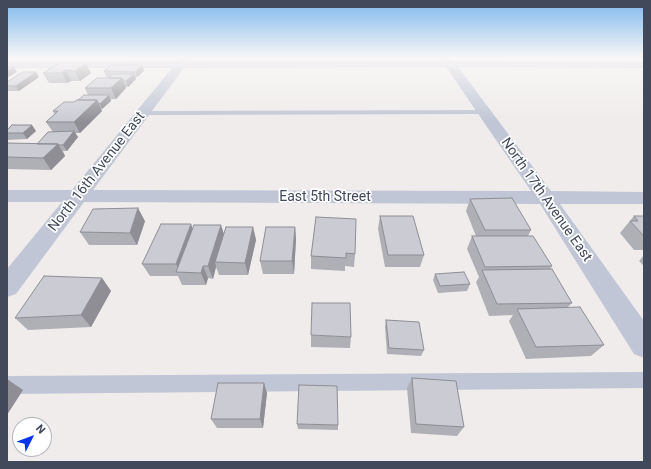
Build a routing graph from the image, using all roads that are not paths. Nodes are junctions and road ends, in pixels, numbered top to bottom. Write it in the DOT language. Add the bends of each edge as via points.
graph roads {
  1 [pos="169,79"];
  2 [pos="460,79"];
  3 [pos="484,112"];
  4 [pos="143,113"];
  5 [pos="7,196"];
  6 [pos="79,196"];
  7 [pos="546,198"];
  8 [pos="644,198"];
  9 [pos="7,287"];
  10 [pos="644,346"];
  11 [pos="644,380"];
  12 [pos="7,385"];
  1 -- 4 [label="street, North 16th Avenue East"];
  2 -- 3 [label="street, North 17th Avenue East"];
  3 -- 4 [label="lane"];
  3 -- 7 [label="street, North 17th Avenue East"];
  4 -- 6 [label="street, North 16th Avenue East"];
  5 -- 6 [label="street, East 5th Street"];
  6 -- 7 [label="street, East 5th Street"];
  6 -- 9 [label="street, North 16th Avenue East"];
  7 -- 8 [label="street, East 5th Street"];
  7 -- 10 [label="street, North 17th Avenue East"];
  11 -- 12 [label="lane"];
}
